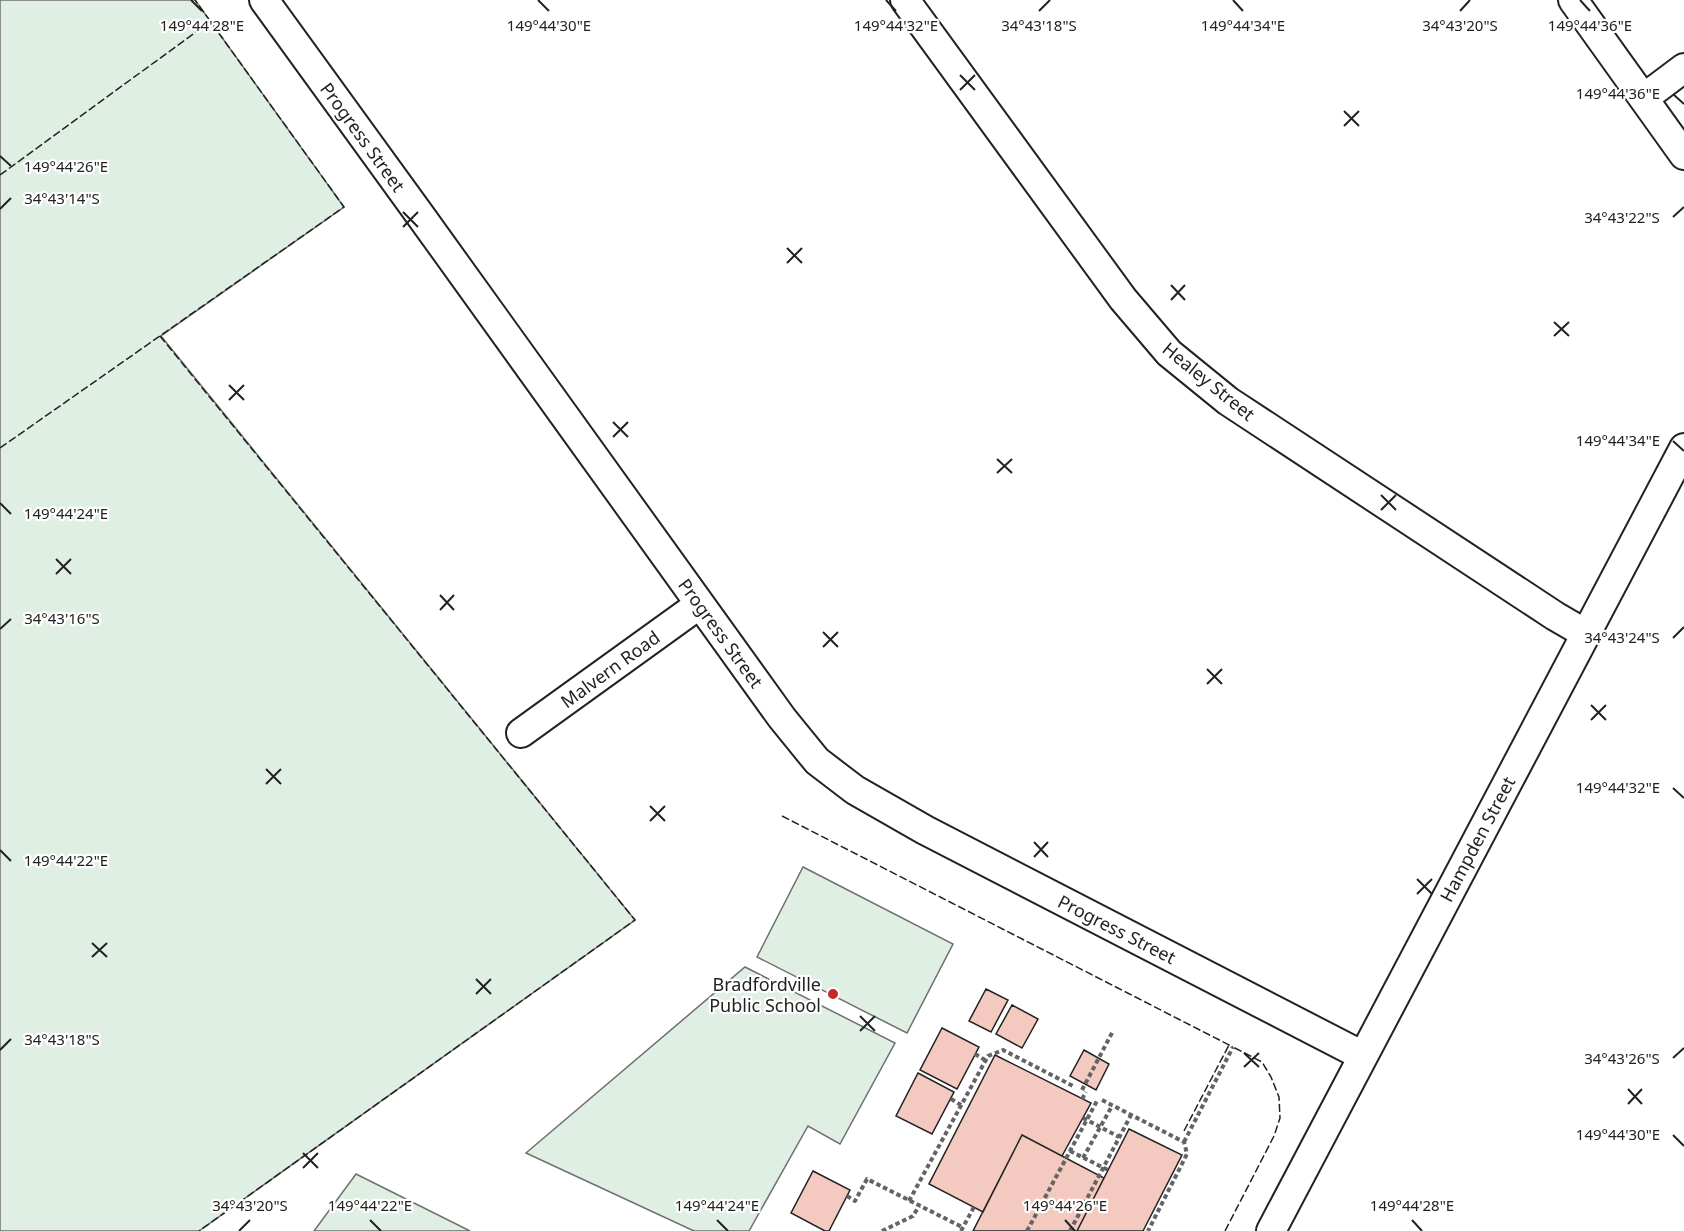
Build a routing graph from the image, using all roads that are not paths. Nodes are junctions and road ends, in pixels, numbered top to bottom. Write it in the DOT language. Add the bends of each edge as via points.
graph roads {
  1 [pos="264,0"];
  2 [pos="905,0"];
  3 [pos="1573,0"];
  4 [pos="1684,68"];
  5 [pos="1644,98"];
  6 [pos="1684,155"];
  7 [pos="1684,448"];
  8 [pos="700,604"];
  9 [pos="1586,634"];
  10 [pos="521,733"];
  11 [pos="1363,1056"];
  12 [pos="1271,1231"];
  1 -- 8 [label="street, Progress Street"];
  2 -- 9 [label="street, Healey Street" via="1123,299 1169,353 1228,401"];
  3 -- 5 [label="street"];
  4 -- 5 [label="street"];
  5 -- 6 [label="street"];
  7 -- 9 [label="street, Hampden Street"];
  8 -- 10 [label="street, Malvern Road"];
  8 -- 11 [label="street, Progress Street" via="817,761 855,790"];
  9 -- 11 [label="street, Hampden Street"];
  11 -- 12 [label="street, Hampden Street"];
}
